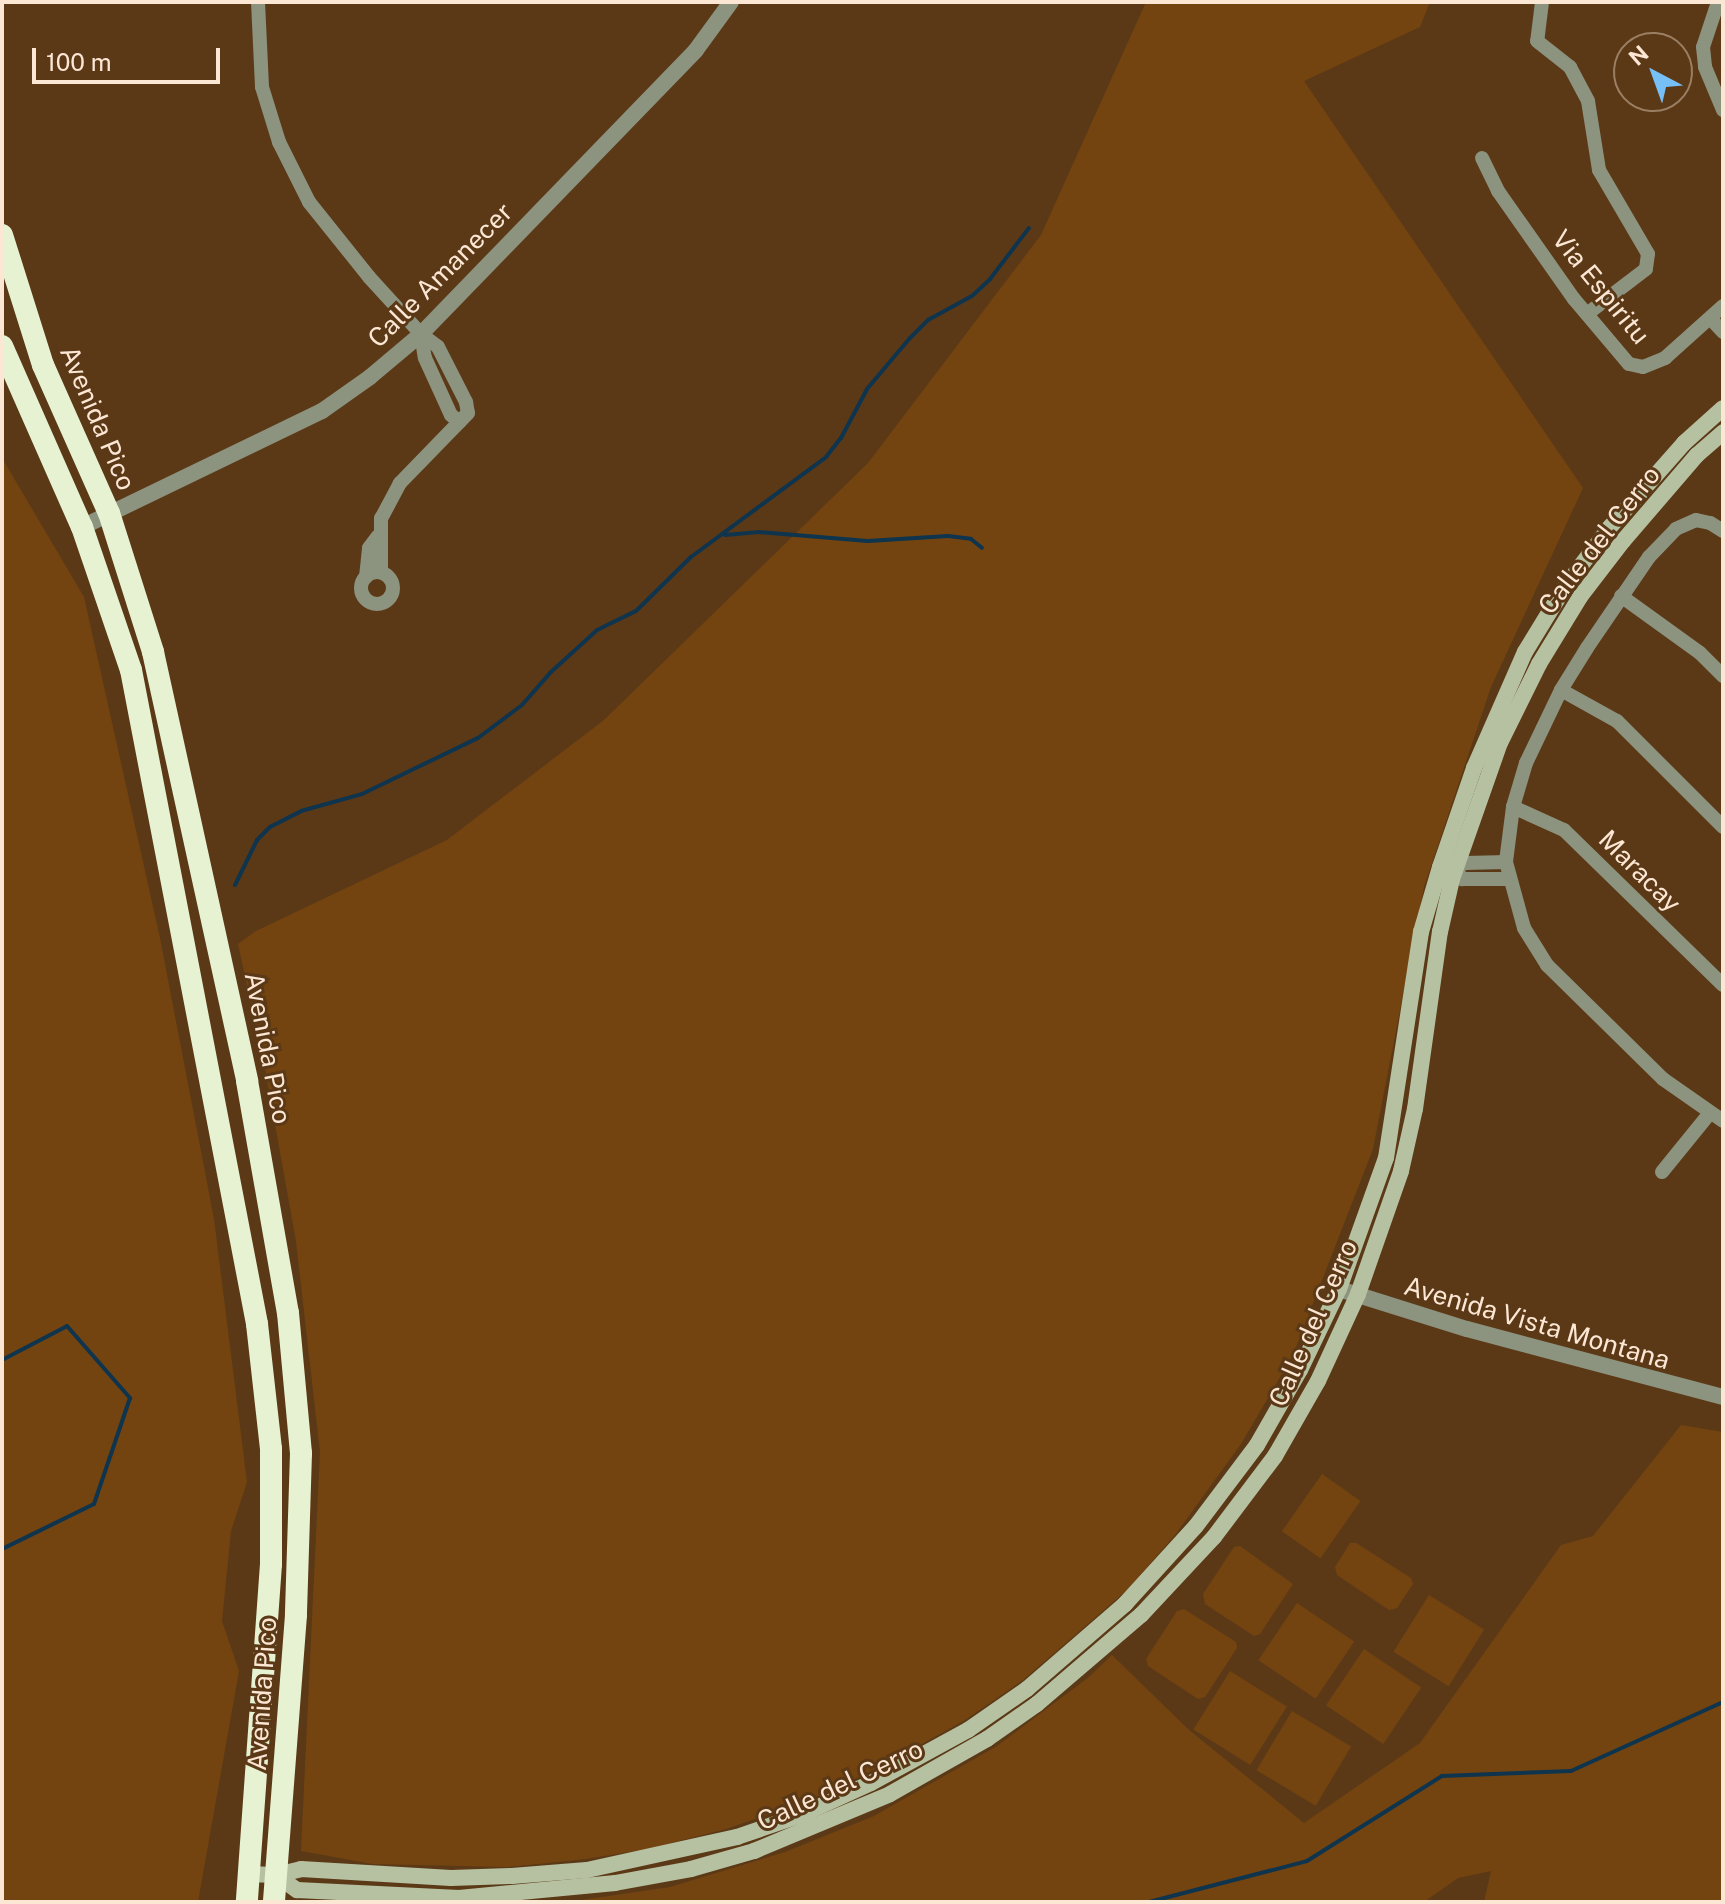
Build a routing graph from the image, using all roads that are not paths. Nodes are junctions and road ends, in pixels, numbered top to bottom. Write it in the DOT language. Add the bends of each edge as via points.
graph roads {
  1 [pos="258,2"];
  2 [pos="731,2"];
  3 [pos="1542,2"];
  4 [pos="1718,2"];
  5 [pos="1723,110"];
  6 [pos="1482,158"];
  7 [pos="2,235"];
  8 [pos="1723,306"];
  9 [pos="1587,314"];
  10 [pos="1711,319"];
  11 [pos="1723,332"];
  12 [pos="421,334"];
  13 [pos="2,346"];
  14 [pos="1723,408"];
  15 [pos="1723,432"];
  16 [pos="109,513"];
  17 [pos="82,527"];
  18 [pos="1723,531"];
  19 [pos="373,574"];
  20 [pos="1621,596"];
  21 [pos="1723,676"];
  22 [pos="1561,690"];
  23 [pos="1513,807"];
  24 [pos="1723,827"];
  25 [pos="1448,868"];
  26 [pos="1507,871"];
  27 [pos="1723,985"];
  28 [pos="1717,1117"];
  29 [pos="1662,1172"];
  30 [pos="1339,1289"];
  31 [pos="1358,1294"];
  32 [pos="1723,1397"];
  33 [pos="249,1874"];
  34 [pos="276,1875"];
  35 [pos="247,1902"];
  36 [pos="274,1902"];
  1 -- 12 [label="street" via="262,87 279,142 316,215"];
  2 -- 12 [label="street, Calle Amanecer" via="696,50"];
  3 -- 9 [label="street" via="1537,41 1570,67 1588,101 1599,170 1648,254 1646,269"];
  4 -- 5 [label="street" via="1703,47 1705,67"];
  6 -- 9 [label="street, Via Espiritu" via="1498,191"];
  7 -- 16 [label="highway, Avenida Pico" via="43,365"];
  8 -- 10 [label="street"];
  9 -- 10 [label="street, Via Espiritu" via="1627,362 1643,367 1665,358"];
  10 -- 11 [label="street"];
  12 -- 16 [label="street, Calle Amanecer" via="322,411"];
  12 -- 19 [label="street" via="438,347 468,413 400,483 381,518 382,550"];
  13 -- 17 [label="highway, Avenida Pico"];
  14 -- 25 [label="main road, Calle del Cerro" via="1684,443 1610,527 1532,639 1474,768"];
  15 -- 25 [label="main road, Calle del Cerro" via="1697,455 1580,597 1500,743"];
  16 -- 17 [label="street, Calle Amanecer"];
  16 -- 34 [label="highway, Avenida Pico" via="153,652 191,816 247,1081 288,1313 301,1453 296,1615"];
  17 -- 33 [label="highway, Avenida Pico" via="131,670 257,1324 271,1449 271,1564"];
  18 -- 20 [label="street" via="1704,520 1686,521 1649,557"];
  20 -- 21 [label="street"];
  20 -- 22 [label="street"];
  22 -- 23 [label="street" via="1526,763"];
  22 -- 24 [label="street" via="1617,721"];
  23 -- 26 [label="street"];
  23 -- 27 [label="street, Maracay" via="1564,830"];
  25 -- 26 [label="street" via="1462,879"];
  25 -- 30 [label="main road, Calle del Cerro" via="1421,932 1386,1158"];
  25 -- 31 [label="main road, Calle del Cerro" via="1415,1109 1401,1171"];
  26 -- 28 [label="street" via="1524,928 1547,965 1653,1069"];
  28 -- 29 [label="street"];
  30 -- 31 [label="street, Avenida Vista Montana"];
  30 -- 34 [label="main road, Calle del Cerro" via="1257,1445 1196,1526 1125,1604 1027,1689 968,1730 801,1815 663,1856 512,1876 451,1878 301,1869"];
  31 -- 32 [label="street, Avenida Vista Montana" via="1467,1329"];
  31 -- 34 [label="main road, Calle del Cerro" via="1318,1381 1275,1456 1204,1549 1141,1615 1037,1704 890,1794 754,1851 615,1883 459,1898 297,1890"];
  33 -- 34 [label="main road, Calle del Cerro"];
  33 -- 35 [label="highway, Avenida Pico"];
  34 -- 36 [label="highway, Avenida Pico"];
}
